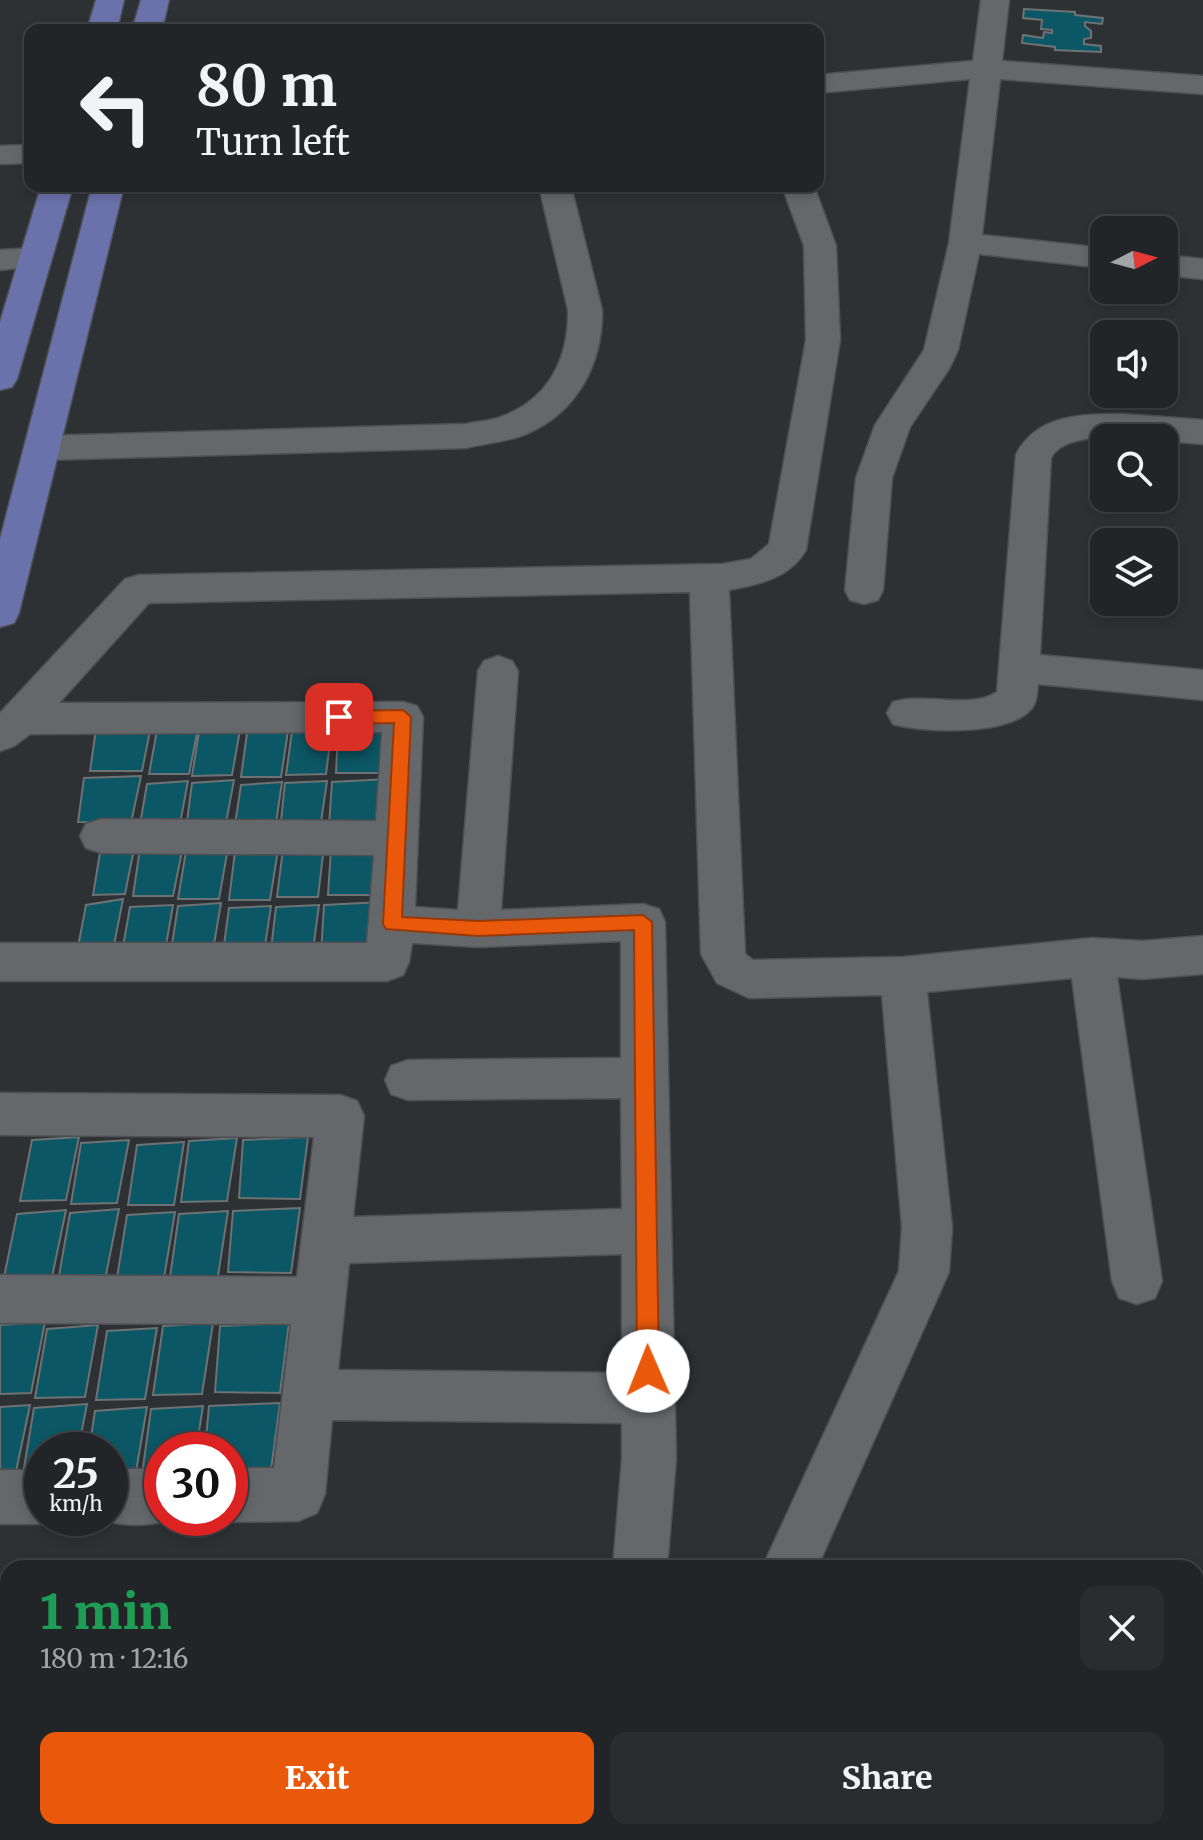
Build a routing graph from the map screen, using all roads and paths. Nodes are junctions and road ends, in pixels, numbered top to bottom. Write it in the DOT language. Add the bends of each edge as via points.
graph roads {
  1 [pos="110,0"];
  2 [pos="155,0"];
  3 [pos="995,0"];
  4 [pos="104,24"];
  5 [pos="149,24"];
  6 [pos="986,69"];
  7 [pos="824,83"];
  8 [pos="1203,85"];
  9 [pos="24,154"];
  10 [pos="0,155"];
  11 [pos="55,192"];
  12 [pos="106,192"];
  13 [pos="556,192"];
  14 [pos="800,192"];
  15 [pos="965,243"];
  16 [pos="1090,256"];
  17 [pos="36,258"];
  18 [pos="0,260"];
  19 [pos="1178,266"];
  20 [pos="1203,269"];
  21 [pos="0,379"];
  22 [pos="1203,432"];
  23 [pos="42,448"];
  24 [pos="709,578"];
  25 [pos="864,590"];
  26 [pos="0,613"];
  27 [pos="1019,668"];
  28 [pos="498,671"];
  29 [pos="1203,685"];
  30 [pos="907,713"];
  31 [pos="11,727"];
  32 [pos="101,836"];
  33 [pos="397,838"];
  34 [pos="392,924"];
  35 [pos="478,929"];
  36 [pos="1203,955"];
  37 [pos="1092,957"];
  38 [pos="0,962"];
  39 [pos="903,976"];
  40 [pos="644,1078"];
  41 [pos="408,1080"];
  42 [pos="0,1114"];
  43 [pos="646,1231"];
  44 [pos="326,1241"];
  45 [pos="1137,1281"];
  46 [pos="0,1299"];
  47 [pos="319,1301"];
  48 [pos="309,1395"];
  49 [pos="648,1398"];
  50 [pos="248,1495"];
  51 [pos="0,1497"];
  52 [pos="24,1497"];
  53 [pos="641,1560"];
  54 [pos="793,1560"];
  1 -- 4 [label="main road"];
  2 -- 5 [label="main road"];
  3 -- 6 [label="street"];
  6 -- 7 [label="street"];
  6 -- 8 [label="street"];
  6 -- 15 [label="street"];
  9 -- 10 [label="street"];
  11 -- 17 [label="main road"];
  12 -- 23 [label="main road"];
  13 -- 23 [label="street" via="585,310 583,351 571,381 515,425 466,436"];
  14 -- 24 [label="street" via="820,246 823,340 787,550 762,570"];
  15 -- 16 [label="street"];
  15 -- 25 [label="street" via="941,350 893,425 874,478"];
  17 -- 18 [label="street"];
  17 -- 21 [label="main road"];
  19 -- 20 [label="street"];
  22 -- 27 [label="street" via="1090,426 1063,431 1038,446"];
  23 -- 26 [label="main road"];
  24 -- 31 [label="street" via="139,589"];
  24 -- 39 [label="street" via="727,966 749,979"];
  27 -- 29 [label="street"];
  27 -- 30 [label="street" via="1017,698 1002,711"];
  28 -- 35 [label="street"];
  31 -- 33 [label="street" via="403,717"];
  32 -- 33 [label="street"];
  33 -- 34 [label="street"];
  34 -- 35 [label="street"];
  34 -- 38 [label="street" via="387,962"];
  35 -- 40 [label="street" via="643,922"];
  36 -- 37 [label="street"];
  37 -- 39 [label="street"];
  37 -- 45 [label="street"];
  39 -- 54 [label="street" via="927,1227 924,1272"];
  40 -- 41 [label="street"];
  40 -- 43 [label="street"];
  42 -- 44 [label="street" via="340,1116"];
  43 -- 44 [label="street"];
  43 -- 49 [label="street"];
  44 -- 47 [label="street"];
  46 -- 47 [label="street"];
  47 -- 48 [label="street"];
  48 -- 49 [label="street"];
  48 -- 50 [label="street" via="298,1494"];
  49 -- 53 [label="street"];
  51 -- 52 [label="street"];
}
